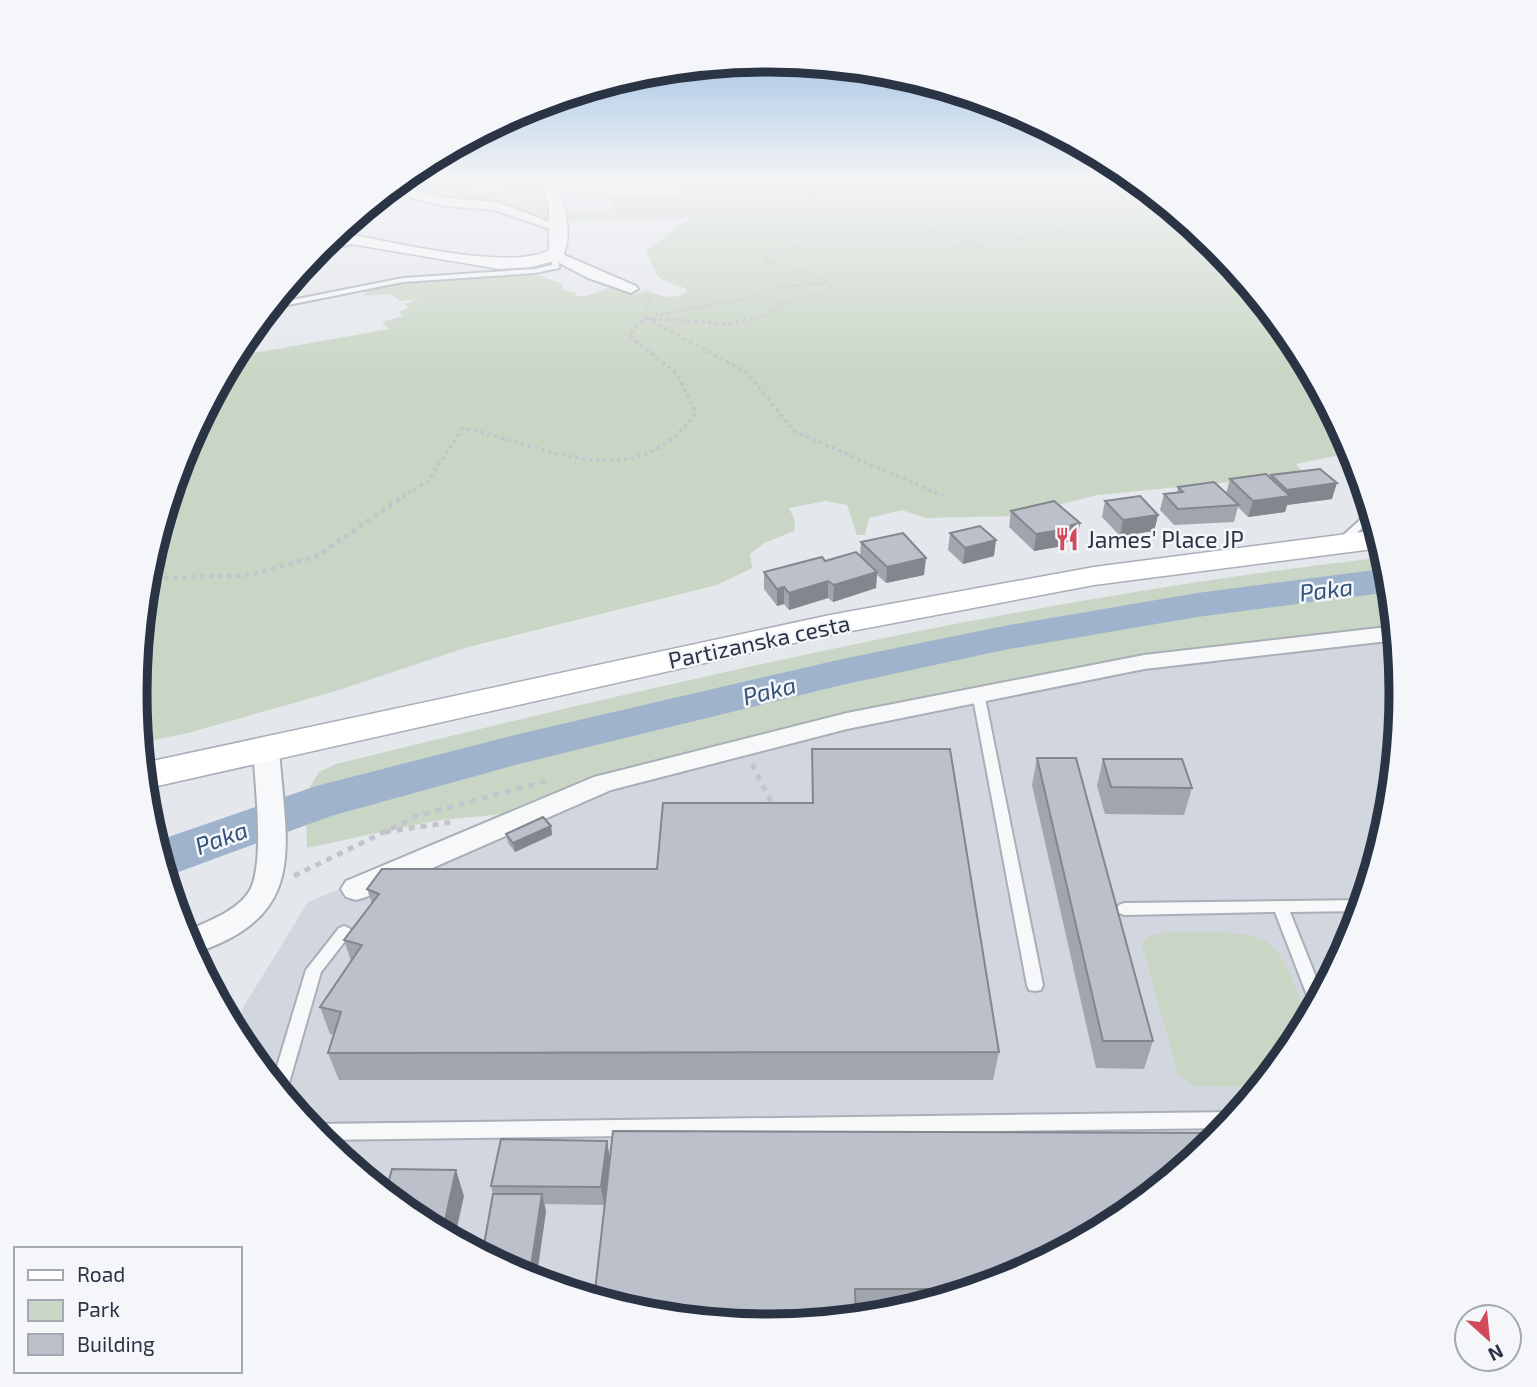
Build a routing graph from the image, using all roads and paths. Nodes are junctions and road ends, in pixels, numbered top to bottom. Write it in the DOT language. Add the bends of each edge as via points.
graph roads {
  1 [pos="374,244"];
  2 [pos="555,244"];
  3 [pos="816,244"];
  4 [pos="860,244"];
  5 [pos="975,244"];
  6 [pos="995,244"];
  7 [pos="983,246"];
  8 [pos="555,255"];
  9 [pos="828,284"];
  10 [pos="631,289"];
  11 [pos="284,304"];
  12 [pos="645,318"];
  13 [pos="943,496"];
  14 [pos="1365,520"];
  15 [pos="1371,540"];
  16 [pos="1342,542"];
  17 [pos="158,579"];
  18 [pos="1387,635"];
  19 [pos="978,693"];
  20 [pos="744,747"];
  21 [pos="265,749"];
  22 [pos="152,774"];
  23 [pos="778,816"];
  24 [pos="377,833"];
  25 [pos="280,869"];
  26 [pos="356,889"];
  27 [pos="1353,905"];
  28 [pos="1280,906"];
  29 [pos="1124,909"];
  30 [pos="344,932"];
  31 [pos="198,939"];
  32 [pos="1035,985"];
  33 [pos="1314,992"];
  34 [pos="281,1079"];
  35 [pos="1206,1120"];
  36 [pos="1220,1120"];
  37 [pos="1215,1126"];
  38 [pos="328,1132"];
  1 -- 8 [label="street" via="499,264"];
  2 -- 8 [label="street"];
  3 -- 9 [label="path" via="765,252 765,261"];
  4 -- 7 [label="path"];
  5 -- 7 [label="path"];
  6 -- 7 [label="path"];
  8 -- 10 [label="street"];
  8 -- 11 [label="lane" via="556,267 535,271 403,280"];
  9 -- 12 [label="path" via="783,286 744,299"];
  9 -- 12 [label="path" via="834,289 731,324"];
  12 -- 13 [label="path" via="746,372 794,431"];
  12 -- 17 [label="path" via="629,335 677,374 696,413 679,437 638,459 592,460 498,433 463,428 428,481 317,556 251,575"];
  14 -- 16 [label="lane"];
  15 -- 16 [label="main road, Partizanska cesta"];
  16 -- 21 [label="main road, Partizanska cesta" via="1094,576 830,625"];
  18 -- 19 [label="street" via="1144,662"];
  19 -- 20 [label="street"];
  19 -- 32 [label="lane"];
  20 -- 23 [label="path"];
  20 -- 26 [label="street" via="603,783"];
  21 -- 22 [label="main road, Partizanska cesta"];
  21 -- 25 [label="street"];
  24 -- 25 [label="path" via="310,870"];
  25 -- 31 [label="street" via="262,897 232,923"];
  27 -- 28 [label="lane"];
  28 -- 29 [label="lane"];
  28 -- 33 [label="lane"];
  30 -- 34 [label="lane" via="314,970"];
  35 -- 36 [label="lane"];
  35 -- 37 [label="lane"];
  35 -- 38 [label="lane"];
}
